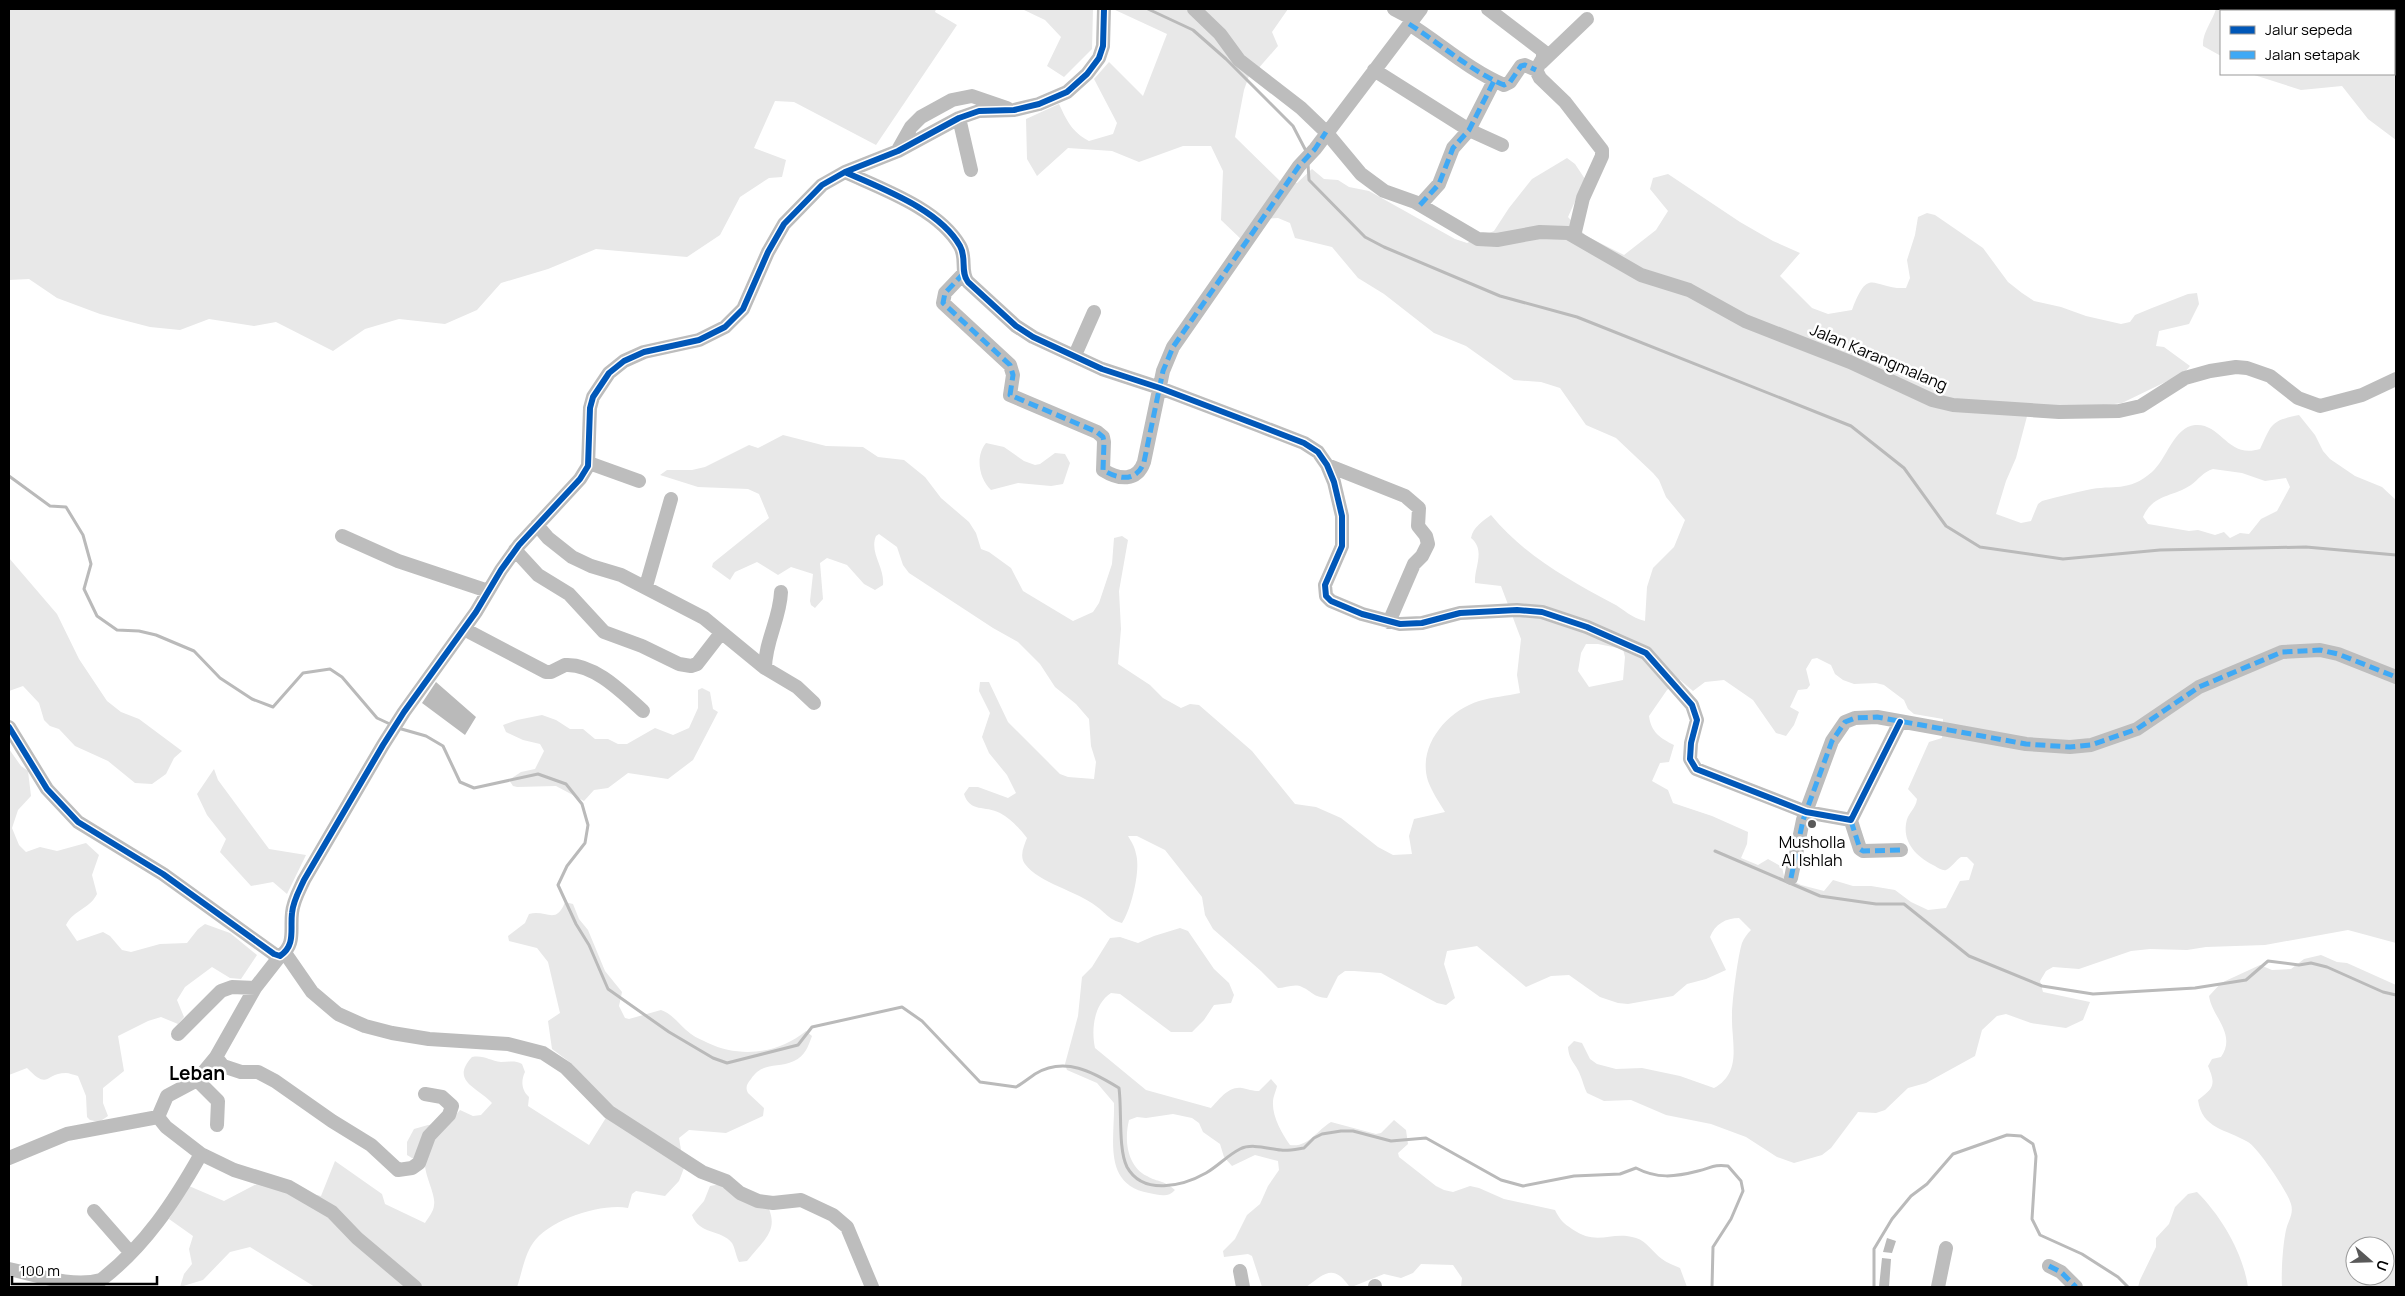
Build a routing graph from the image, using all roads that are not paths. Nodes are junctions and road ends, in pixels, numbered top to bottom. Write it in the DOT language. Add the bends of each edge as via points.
graph roads {
  1 [pos="1104,9"];
  2 [pos="1194,9"];
  3 [pos="1394,9"];
  4 [pos="1488,9"];
  5 [pos="1414,17"];
  6 [pos="1587,19"];
  7 [pos="1538,67"];
  8 [pos="1374,70"];
  9 [pos="1494,81"];
  10 [pos="1014,110"];
  11 [pos="959,118"];
  12 [pos="1469,130"];
  13 [pos="1326,132"];
  14 [pos="1502,145"];
  15 [pos="898,151"];
  16 [pos="971,170"];
  17 [pos="845,172"];
  18 [pos="1420,205"];
  19 [pos="1574,236"];
  20 [pos="964,273"];
  21 [pos="1094,312"];
  22 [pos="1075,355"];
  23 [pos="2396,379"];
  24 [pos="1160,388"];
  25 [pos="589,463"];
  26 [pos="1327,465"];
  27 [pos="639,481"];
  28 [pos="671,499"];
  29 [pos="537,525"];
  30 [pos="342,536"];
  31 [pos="516,550"];
  32 [pos="646,586"];
  33 [pos="488,591"];
  34 [pos="780,592"];
  35 [pos="1389,622"];
  36 [pos="464,629"];
  37 [pos="721,633"];
  38 [pos="765,668"];
  39 [pos="2396,678"];
  40 [pos="814,703"];
  41 [pos="644,711"];
  42 [pos="1900,722"];
  43 [pos="9,727"];
  44 [pos="1806,812"];
  45 [pos="1851,821"];
  46 [pos="1901,850"];
  47 [pos="1791,878"];
  48 [pos="283,955"];
  49 [pos="255,988"];
  50 [pos="178,1034"];
  51 [pos="216,1057"];
  52 [pos="197,1080"];
  53 [pos="425,1094"];
  54 [pos="158,1117"];
  55 [pos="217,1125"];
  56 [pos="201,1154"];
  57 [pos="9,1158"];
  58 [pos="94,1211"];
  59 [pos="1946,1248"];
  60 [pos="130,1252"];
  61 [pos="2048,1266"];
  62 [pos="9,1269"];
  63 [pos="1240,1271"];
  64 [pos="89,1285"];
  65 [pos="415,1287"];
  66 [pos="872,1287"];
  67 [pos="1243,1287"];
  68 [pos="1938,1287"];
  69 [pos="2076,1287"];
  1 -- 10 [label="street" via="1103,46 1087,74 1055,98"];
  2 -- 13 [label="street, Jalan Karangmalang" via="1220,34 1239,60 1301,108"];
  3 -- 5 [label="street"];
  4 -- 7 [label="street" via="1543,51"];
  5 -- 8 [label="street"];
  5 -- 9 [label="street"];
  6 -- 7 [label="street"];
  7 -- 9 [label="street" via="1522,66 1507,85"];
  7 -- 19 [label="street" via="1540,78 1565,102 1602,150 1583,198"];
  8 -- 12 [label="street"];
  8 -- 13 [label="street"];
  9 -- 12 [label="street"];
  10 -- 11 [label="street" via="979,111"];
  10 -- 15 [label="street" via="972,96 952,100 921,117"];
  11 -- 15 [label="street"];
  11 -- 16 [label="street"];
  12 -- 14 [label="street"];
  12 -- 18 [label="street" via="1453,148 1439,184"];
  13 -- 18 [label="street, Jalan Karangmalang" via="1361,174 1384,190"];
  13 -- 24 [label="street" via="1173,347"];
  15 -- 17 [label="street"];
  17 -- 20 [label="street" via="890,192 935,219 960,244 964,253"];
  17 -- 25 [label="street" via="822,185 784,224 743,309 725,327 699,340 644,352 624,361 609,373 593,397 590,408"];
  18 -- 19 [label="street, Jalan Karangmalang" via="1486,241 1540,232"];
  19 -- 23 [label="street, Jalan Karangmalang" via="1641,275 1689,290 1745,321 1942,403 2059,412 2118,411 2141,406 2185,378 2236,367 2270,376 2298,398 2320,406 2362,395"];
  20 -- 22 [label="street" via="968,282 1024,332"];
  20 -- 24 [label="street" via="943,296 944,306 1010,365 1013,375 1010,395 1101,434 1104,450 1101,466 1105,472 1128,478 1138,475 1144,462"];
  21 -- 22 [label="street"];
  22 -- 24 [label="street"];
  24 -- 26 [label="street" via="1304,443 1318,452"];
  25 -- 27 [label="street"];
  25 -- 29 [label="street" via="580,479"];
  26 -- 35 [label="street" via="1334,482 1344,534 1337,561 1325,585 1326,596 1330,601"];
  26 -- 35 [label="street" via="1406,496 1419,508 1418,526 1428,544 1407,579"];
  28 -- 32 [label="street"];
  29 -- 31 [label="street"];
  29 -- 32 [label="street" via="572,557"];
  30 -- 33 [label="street" via="398,561"];
  31 -- 33 [label="street"];
  31 -- 37 [label="street" via="538,575 569,594 604,632 679,664 697,664"];
  32 -- 37 [label="street" via="704,618"];
  33 -- 36 [label="street"];
  34 -- 38 [label="street" via="780,607 767,644"];
  35 -- 44 [label="street" via="1422,623 1460,613 1517,610 1542,612 1587,626 1646,653 1692,705 1697,720 1690,759 1696,769"];
  36 -- 41 [label="street" via="546,672 565,665 585,669"];
  36 -- 48 [label="street" via="404,712 304,880 294,901 291,941"];
  37 -- 38 [label="street"];
  38 -- 40 [label="street" via="797,687"];
  39 -- 42 [label="street" via="2338,654 2320,650 2282,652 2199,687 2137,728 2091,745 2026,744"];
  42 -- 44 [label="street" via="1864,716 1845,722 1826,754"];
  42 -- 45 [label="street"];
  43 -- 48 [label="street" via="47,789 78,822 163,874 274,954"];
  44 -- 45 [label="street"];
  44 -- 47 [label="street"];
  45 -- 46 [label="street" via="1863,851"];
  48 -- 49 [label="street"];
  48 -- 66 [label="street" via="312,992 338,1014 364,1026 392,1032 430,1039 508,1044 542,1053 570,1072 605,1109 702,1172 726,1181 740,1193 758,1201 801,1200 833,1215 847,1227"];
  49 -- 50 [label="street" via="232,987 221,991"];
  49 -- 51 [label="street"];
  51 -- 52 [label="street"];
  51 -- 53 [label="street" via="223,1066 241,1072 258,1072 275,1081 371,1146 398,1170 412,1168 419,1163 430,1136 452,1106 442,1097"];
  52 -- 54 [label="street" via="167,1096"];
  52 -- 55 [label="street" via="218,1101"];
  54 -- 56 [label="street"];
  54 -- 57 [label="street" via="67,1134"];
  56 -- 60 [label="street" via="176,1199"];
  56 -- 65 [label="street" via="234,1170 289,1187 332,1212 357,1238"];
  58 -- 60 [label="street"];
  59 -- 68 [label="street"];
  60 -- 64 [label="street" via="109,1274"];
  61 -- 69 [label="street" via="2062,1272"];
  62 -- 64 [label="street"];
  63 -- 67 [label="street"];
}
